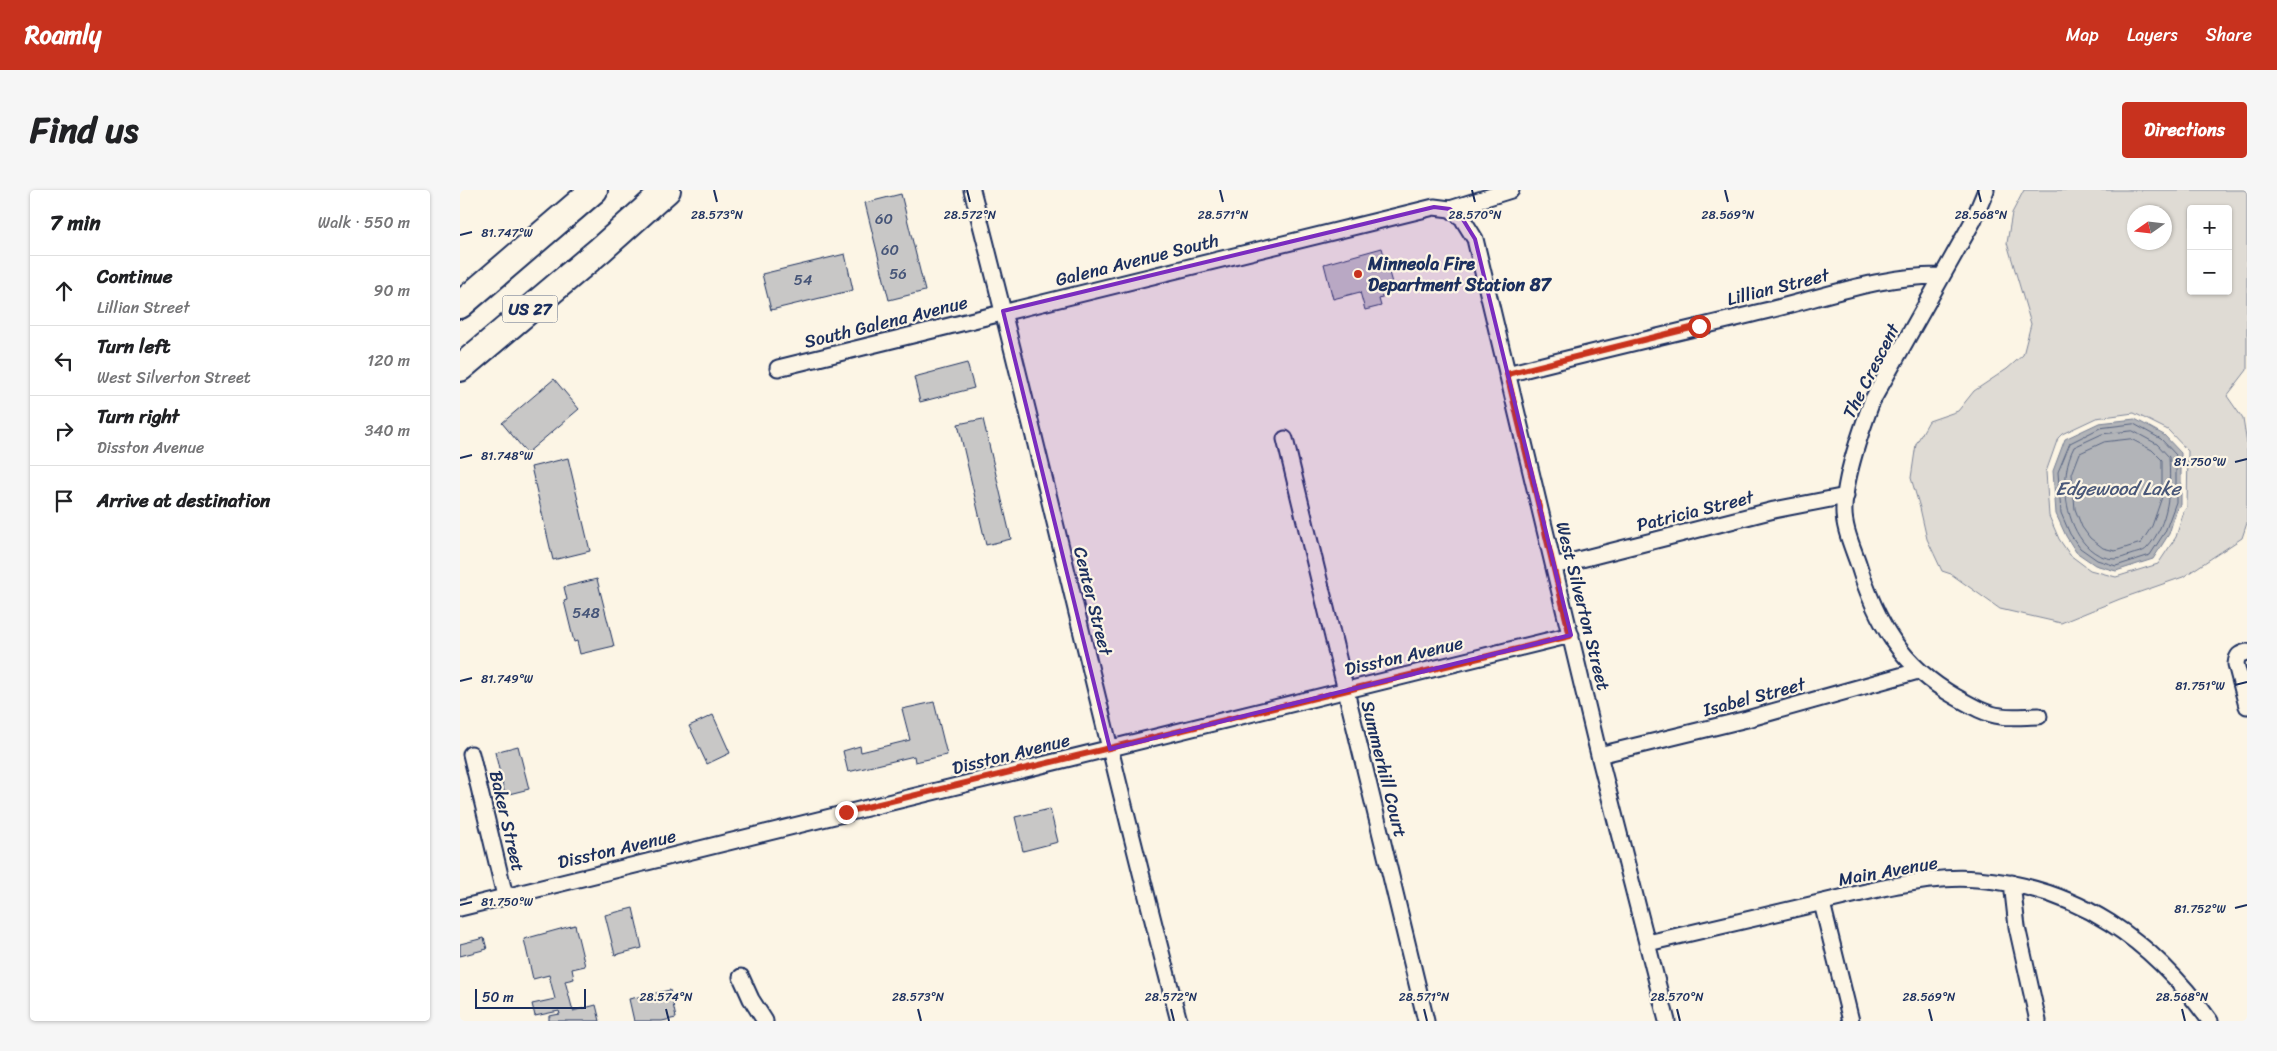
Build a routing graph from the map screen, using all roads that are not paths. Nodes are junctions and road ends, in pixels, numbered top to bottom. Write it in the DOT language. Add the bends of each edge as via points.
graph roads {
  1 [pos="594,190"];
  2 [pos="667,190"];
  3 [pos="972,190"];
  4 [pos="1511,190"];
  5 [pos="1986,190"];
  6 [pos="1450,209"];
  7 [pos="1942,276"];
  8 [pos="460,306"];
  9 [pos="1004,311"];
  10 [pos="460,368"];
  11 [pos="778,368"];
  12 [pos="1507,374"];
  13 [pos="1285,439"];
  14 [pos="1846,496"];
  15 [pos="1554,566"];
  16 [pos="1570,636"];
  17 [pos="2242,654"];
  18 [pos="1918,671"];
  19 [pos="1345,689"];
  20 [pos="2247,706"];
  21 [pos="2039,716"];
  22 [pos="1110,749"];
  23 [pos="472,754"];
  24 [pos="1599,755"];
  25 [pos="2012,883"];
  26 [pos="505,896"];
  27 [pos="1822,903"];
  28 [pos="460,908"];
  29 [pos="1648,943"];
  30 [pos="741,977"];
  31 [pos="765,1021"];
  32 [pos="1179,1021"];
  33 [pos="1426,1021"];
  34 [pos="1667,1021"];
  35 [pos="1851,1021"];
  36 [pos="2038,1021"];
  37 [pos="2210,1021"];
  1 -- 8 [label="highway, US 27"];
  2 -- 10 [label="highway, US 27"];
  3 -- 9 [label="street, Center Street"];
  4 -- 6 [label="street, Galena Avenue South"];
  5 -- 7 [label="street, The Crescent" via="1973,221"];
  6 -- 9 [label="street, Galena Avenue South" via="1434,207"];
  6 -- 12 [label="street, West Silverton Street" via="1462,218 1475,239"];
  7 -- 12 [label="street, Lillian Street" via="1906,277 1866,284"];
  7 -- 14 [label="street, The Crescent" via="1872,401 1861,430"];
  9 -- 11 [label="street, South Galena Avenue"];
  9 -- 22 [label="street, Center Street"];
  12 -- 15 [label="street, West Silverton Street"];
  13 -- 19 [label="street, Summerhill Court"];
  14 -- 15 [label="street, Patricia Street" via="1774,510"];
  14 -- 18 [label="street, The Crescent" via="1845,520 1872,603 1892,641"];
  15 -- 16 [label="street, West Silverton Street"];
  16 -- 19 [label="street, Disston Avenue"];
  16 -- 24 [label="street, West Silverton Street"];
  17 -- 20 [label="street" via="2236,664"];
  18 -- 21 [label="street, The Crescent" via="1940,688 1988,713 2003,717"];
  18 -- 24 [label="street, Isabel Street" via="1747,719"];
  19 -- 22 [label="street, Disston Avenue"];
  19 -- 33 [label="street, Summerhill Court"];
  22 -- 26 [label="street, Disston Avenue"];
  22 -- 32 [label="street, Center Street"];
  23 -- 26 [label="street, Baker Street"];
  24 -- 29 [label="street, West Silverton Street"];
  25 -- 27 [label="street, Main Avenue" via="1977,879 1920,881"];
  25 -- 36 [label="street" via="2017,927"];
  25 -- 37 [label="street, Main Avenue" via="2065,900 2097,915 2133,938 2166,968"];
  26 -- 28 [label="street, Disston Avenue"];
  27 -- 29 [label="street, Main Avenue"];
  27 -- 35 [label="street"];
  29 -- 34 [label="street, West Silverton Street"];
  30 -- 31 [label="street"];
}
